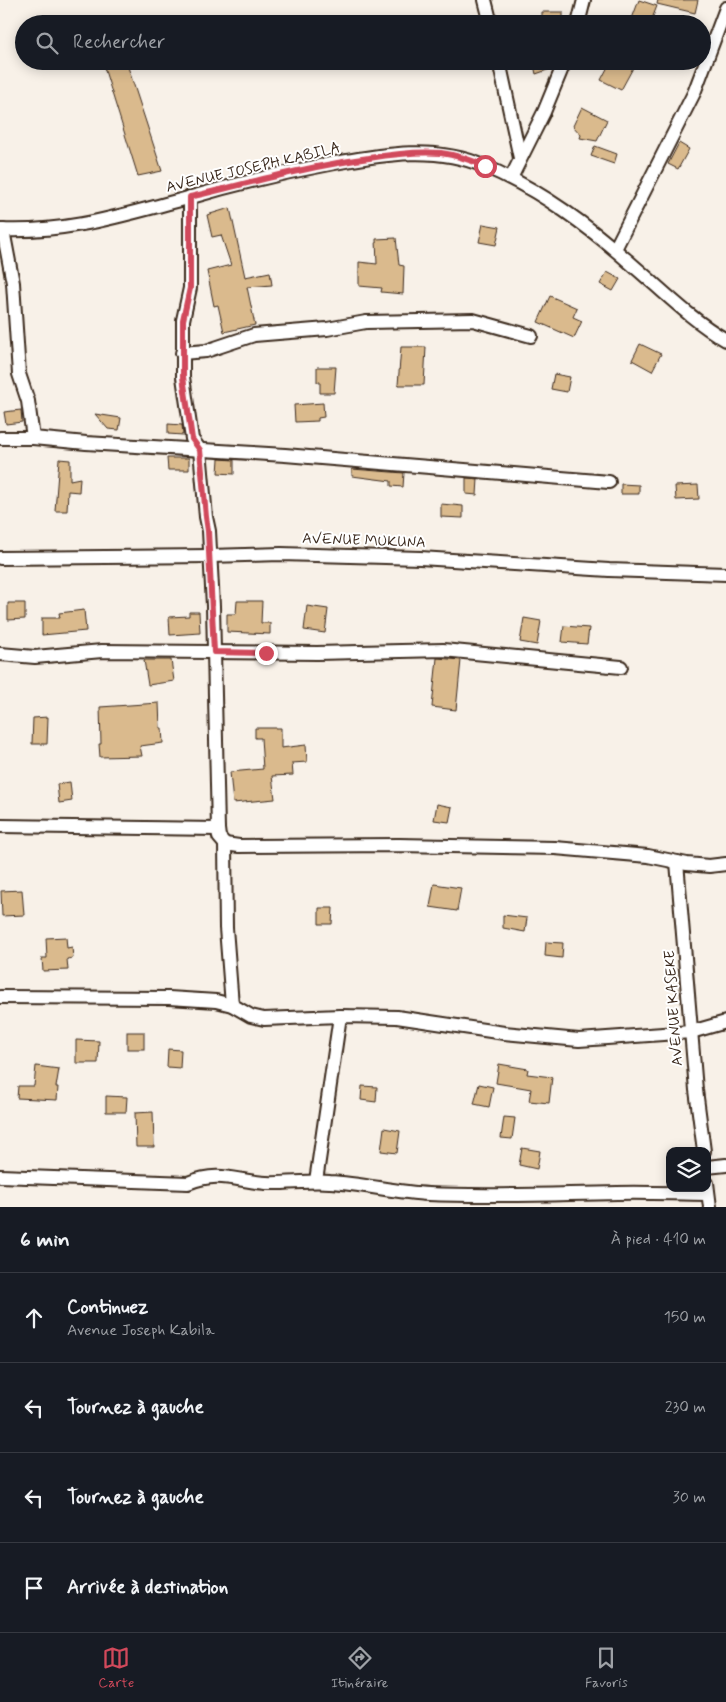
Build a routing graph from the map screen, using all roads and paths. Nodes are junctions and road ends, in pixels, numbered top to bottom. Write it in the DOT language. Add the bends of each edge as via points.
graph roads {
  1 [pos="485,0"];
  2 [pos="584,0"];
  3 [pos="726,8"];
  4 [pos="489,15"];
  5 [pos="580,15"];
  6 [pos="711,47"];
  7 [pos="501,70"];
  8 [pos="561,70"];
  9 [pos="702,70"];
  10 [pos="520,158"];
  11 [pos="511,178"];
  12 [pos="190,197"];
  13 [pos="2,230"];
  14 [pos="615,249"];
  15 [pos="531,336"];
  16 [pos="726,340"];
  17 [pos="182,353"];
  18 [pos="0,438"];
  19 [pos="33,438"];
  20 [pos="200,450"];
  21 [pos="610,482"];
  22 [pos="210,556"];
  23 [pos="0,558"];
  24 [pos="726,574"];
  25 [pos="214,652"];
  26 [pos="0,654"];
  27 [pos="621,667"];
  28 [pos="0,826"];
  29 [pos="218,829"];
  30 [pos="225,844"];
  31 [pos="677,862"];
  32 [pos="726,864"];
  33 [pos="0,997"];
  34 [pos="232,1005"];
  35 [pos="340,1016"];
  36 [pos="726,1022"];
  37 [pos="691,1032"];
  38 [pos="704,1147"];
  39 [pos="726,1165"];
  40 [pos="711,1167"];
  41 [pos="0,1176"];
  42 [pos="316,1181"];
  43 [pos="666,1190"];
  44 [pos="708,1192"];
  45 [pos="710,1207"];
  1 -- 4 [label="street"];
  2 -- 5 [label="street"];
  3 -- 6 [label="street"];
  7 -- 10 [label="street"];
  8 -- 10 [label="street"];
  9 -- 14 [label="street"];
  10 -- 11 [label="street"];
  11 -- 12 [label="street, AVENUE JOSEPH KABILA" via="464,158 425,153 320,166"];
  11 -- 14 [label="street, AVENUE JOSEPH KABILA" via="579,221"];
  12 -- 13 [label="street, AVENUE JOSEPH KABILA" via="101,222 66,228"];
  12 -- 17 [label="street" via="190,288 183,320"];
  13 -- 19 [label="street" via="13,283 20,374"];
  14 -- 16 [label="street, AVENUE JOSEPH KABILA"];
  15 -- 17 [label="street" via="473,320 366,322 254,335 206,351"];
  17 -- 20 [label="street" via="192,439"];
  18 -- 19 [label="street"];
  19 -- 20 [label="street"];
  20 -- 21 [label="street"];
  20 -- 22 [label="street"];
  22 -- 23 [label="street, AVENUE MUKUNA"];
  22 -- 24 [label="street, AVENUE MUKUNA" via="355,556"];
  22 -- 25 [label="street"];
  25 -- 26 [label="street" via="102,651 35,657"];
  25 -- 27 [label="street" via="443,650"];
  25 -- 29 [label="street"];
  28 -- 29 [label="street"];
  29 -- 30 [label="street"];
  30 -- 31 [label="street" via="555,848 648,856"];
  30 -- 34 [label="street" via="226,928"];
  31 -- 32 [label="street" via="709,866"];
  31 -- 37 [label="street, AVENUE KASEKE"];
  33 -- 34 [label="street" via="169,998"];
  34 -- 35 [label="street" via="251,1016 264,1018"];
  35 -- 37 [label="street" via="397,1018 571,1040"];
  35 -- 42 [label="street"];
  36 -- 37 [label="street"];
  37 -- 38 [label="street, AVENUE KASEKE"];
  39 -- 40 [label="street"];
  41 -- 42 [label="street" via="188,1183 223,1176 255,1182"];
  42 -- 43 [label="street" via="436,1194 538,1196"];
  44 -- 45 [label="street"];
}
